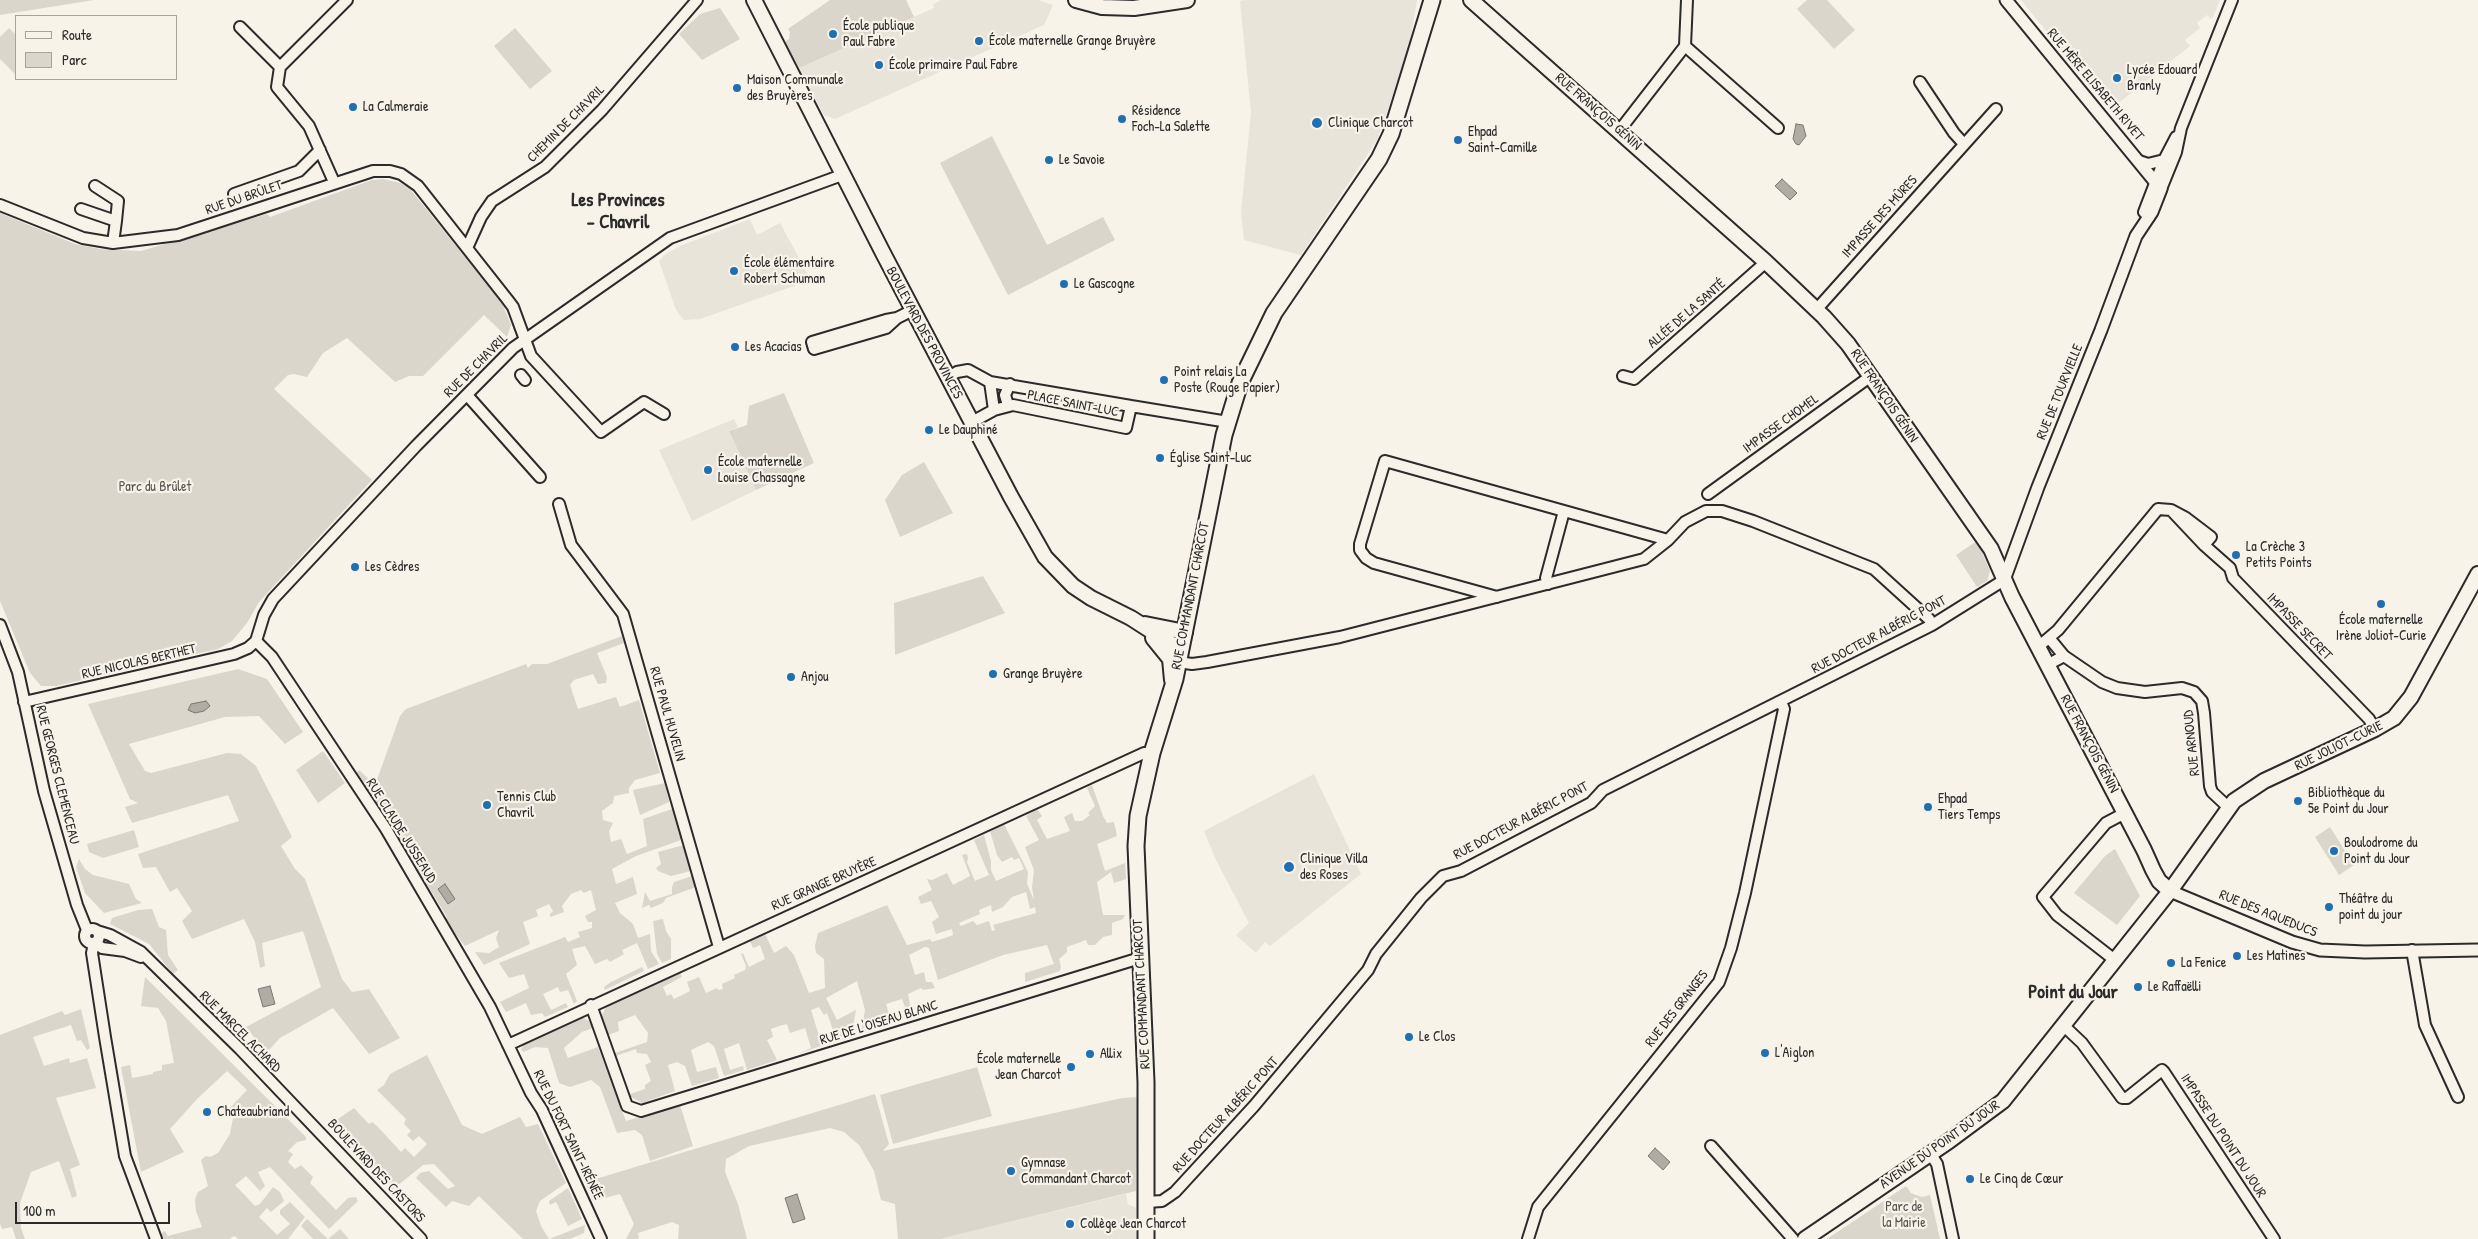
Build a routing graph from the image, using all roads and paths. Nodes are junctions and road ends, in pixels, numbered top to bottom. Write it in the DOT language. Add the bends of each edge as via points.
graph roads {
  1 [pos="347,0"];
  2 [pos="697,0"];
  3 [pos="754,0"];
  4 [pos="1076,0"];
  5 [pos="1187,0"];
  6 [pos="1432,0"];
  7 [pos="1471,0"];
  8 [pos="1687,0"];
  9 [pos="2006,0"];
  10 [pos="2232,0"];
  11 [pos="240,27"];
  12 [pos="1686,46"];
  13 [pos="280,67"];
  14 [pos="1920,82"];
  15 [pos="1996,109"];
  16 [pos="1778,128"];
  17 [pos="2181,128"];
  18 [pos="1619,131"];
  19 [pos="1964,144"];
  20 [pos="320,150"];
  21 [pos="2164,160"];
  22 [pos="2139,161"];
  23 [pos="842,175"];
  24 [pos="334,182"];
  25 [pos="95,186"];
  26 [pos="2158,186"];
  27 [pos="234,194"];
  28 [pos="0,205"];
  29 [pos="81,209"];
  30 [pos="116,222"];
  31 [pos="112,243"];
  32 [pos="467,248"];
  33 [pos="1766,262"];
  34 [pos="913,310"];
  35 [pos="1816,310"];
  36 [pos="897,318"];
  37 [pos="524,340"];
  38 [pos="1623,376"];
  39 [pos="1871,376"];
  40 [pos="948,377"];
  41 [pos="990,382"];
  42 [pos="1010,384"];
  43 [pos="467,394"];
  44 [pos="1008,405"];
  45 [pos="1131,406"];
  46 [pos="994,410"];
  47 [pos="664,414"];
  48 [pos="972,422"];
  49 [pos="1228,422"];
  50 [pos="540,477"];
  51 [pos="1708,494"];
  52 [pos="559,504"];
  53 [pos="1564,511"];
  54 [pos="1668,540"];
  55 [pos="2478,574"];
  56 [pos="2004,580"];
  57 [pos="1548,584"];
  58 [pos="1498,597"];
  59 [pos="1142,624"];
  60 [pos="1932,624"];
  61 [pos="0,625"];
  62 [pos="1183,638"];
  63 [pos="2050,639"];
  64 [pos="256,641"];
  65 [pos="2038,647"];
  66 [pos="2064,656"];
  67 [pos="1178,662"];
  68 [pos="2047,665"];
  69 [pos="1173,686"];
  70 [pos="24,702"];
  71 [pos="1781,702"];
  72 [pos="2375,729"];
  73 [pos="1152,754"];
  74 [pos="2228,807"];
  75 [pos="2125,813"];
  76 [pos="2170,891"];
  77 [pos="92,931"];
  78 [pos="95,943"];
  79 [pos="719,947"];
  80 [pos="2412,950"];
  81 [pos="2478,950"];
  82 [pos="1140,958"];
  83 [pos="2116,961"];
  84 [pos="150,962"];
  85 [pos="591,1005"];
  86 [pos="2062,1025"];
  87 [pos="508,1045"];
  88 [pos="2458,1097"];
  89 [pos="311,1122"];
  90 [pos="1711,1146"];
  91 [pos="1930,1153"];
  92 [pos="1147,1202"];
  93 [pos="156,1239"];
  94 [pos="421,1239"];
  95 [pos="601,1239"];
  96 [pos="1146,1239"];
  97 [pos="1528,1239"];
  98 [pos="1793,1239"];
  99 [pos="1805,1239"];
  100 [pos="1953,1239"];
  101 [pos="2274,1239"];
  1 -- 13 [label="street"];
  2 -- 32 [label="street, CHEMIN DE CHAVRIL" via="602,110 545,168 492,201"];
  3 -- 23 [label="main road, BOULEVARD DES PROVINCES"];
  4 -- 5 [label="main road" via="1102,7 1134,8"];
  6 -- 49 [label="main road, RUE COMMANDANT CHARCOT" via="1391,134 1379,159 1274,313 1240,383"];
  7 -- 18 [label="main road, RUE FRANÇOIS GÉNIN"];
  8 -- 12 [label="street"];
  9 -- 22 [label="street, RUE MÈRE ELISABETH RIVET"];
  10 -- 17 [label="street, RUE DE TOURVIELLE"];
  11 -- 13 [label="street"];
  12 -- 16 [label="street"];
  12 -- 18 [label="street"];
  13 -- 20 [label="street" via="277,87 309,126"];
  14 -- 19 [label="street"];
  15 -- 19 [label="street, IMPASSE DES MÛRES"];
  17 -- 21 [label="street, RUE DE TOURVIELLE"];
  17 -- 26 [label="street, RUE DE TOURVIELLE" via="2176,152"];
  18 -- 33 [label="main road, RUE FRANÇOIS GÉNIN"];
  19 -- 35 [label="street, IMPASSE DES MÛRES"];
  20 -- 24 [label="street"];
  20 -- 27 [label="street" via="299,171"];
  21 -- 22 [label="street" via="2148,164"];
  21 -- 26 [label="street, RUE DE TOURVIELLE"];
  22 -- 26 [label="street, RUE MÈRE ELISABETH RIVET"];
  23 -- 34 [label="main road, BOULEVARD DES PROVINCES"];
  23 -- 37 [label="street, RUE DE CHAVRIL" via="670,238"];
  24 -- 31 [label="street, RUE DU BRÛLET" via="178,235"];
  24 -- 32 [label="street, RUE DU BRÛLET" via="373,171 401,174 418,186"];
  25 -- 30 [label="street" via="118,201"];
  26 -- 56 [label="street, RUE DE TOURVIELLE" via="2149,217 2136,236"];
  28 -- 31 [label="street, RUE DU BRÛLET" via="83,238"];
  29 -- 30 [label="street"];
  30 -- 31 [label="street"];
  32 -- 37 [label="street" via="513,307"];
  33 -- 35 [label="main road, RUE FRANÇOIS GÉNIN"];
  33 -- 38 [label="street, ALLÉE DE LA SANTÉ" via="1634,379"];
  34 -- 36 [label="street"];
  34 -- 40 [label="main road, BOULEVARD DES PROVINCES"];
  35 -- 39 [label="main road, RUE FRANÇOIS GÉNIN" via="1848,344"];
  36 -- 36 [label="street" via="812,342 814,349 886,328"];
  37 -- 43 [label="street, RUE DE CHAVRIL"];
  37 -- 47 [label="street" via="531,356 601,432 644,402"];
  39 -- 51 [label="street, IMPASSE CHOMEL"];
  39 -- 56 [label="main road, RUE FRANÇOIS GÉNIN" via="1988,545"];
  40 -- 41 [label="street, PLACE SAINT-LUC" via="968,370"];
  40 -- 48 [label="main road, BOULEVARD DES PROVINCES"];
  41 -- 42 [label="street, PLACE SAINT-LUC"];
  41 -- 46 [label="street"];
  42 -- 44 [label="street" via="1005,395"];
  42 -- 45 [label="street, PLACE SAINT-LUC"];
  43 -- 50 [label="street"];
  43 -- 64 [label="street, RUE DE CHAVRIL" via="273,599"];
  44 -- 45 [label="street, PLACE SAINT-LUC" via="1126,428"];
  44 -- 46 [label="street, PLACE SAINT-LUC"];
  45 -- 49 [label="street, PLACE SAINT-LUC"];
  46 -- 48 [label="street, PLACE SAINT-LUC"];
  48 -- 59 [label="main road, BOULEVARD DES PROVINCES" via="1031,534 1058,572 1091,598"];
  49 -- 62 [label="main road, RUE COMMANDANT CHARCOT"];
  52 -- 79 [label="street, RUE PAUL HUVELIN" via="571,545 624,614"];
  53 -- 54 [label="street"];
  53 -- 57 [label="street" via="1546,578"];
  53 -- 58 [label="street" via="1385,461 1360,544 1366,558 1374,563"];
  54 -- 57 [label="street" via="1644,559"];
  54 -- 60 [label="street" via="1685,522 1706,511 1722,510 1874,569"];
  55 -- 72 [label="main road, RUE JOLIOT-CURIE" via="2411,697 2394,718"];
  56 -- 60 [label="street, RUE DOCTEUR ALBÉRIC PONT"];
  56 -- 65 [label="main road, RUE FRANÇOIS GÉNIN"];
  57 -- 58 [label="street"];
  58 -- 67 [label="street" via="1340,637 1199,663"];
  59 -- 62 [label="main road, BOULEVARD DES PROVINCES" via="1170,643"];
  59 -- 69 [label="main road, BOULEVARD DES PROVINCES" via="1170,659"];
  60 -- 71 [label="street, RUE DOCTEUR ALBÉRIC PONT"];
  61 -- 70 [label="street, RUE GEORGES CLEMENCEAU" via="18,672"];
  62 -- 67 [label="main road, RUE COMMANDANT CHARCOT"];
  63 -- 65 [label="street"];
  63 -- 66 [label="street, RUE ARNOUD"];
  63 -- 72 [label="street, IMPASSE SECRET" via="2158,509 2171,510 2230,568 2233,578"];
  64 -- 70 [label="street, RUE NICOLAS BERTHET" via="234,654"];
  64 -- 87 [label="street, RUE CLAUDE JUSSEAUD" via="272,657 386,829 490,1007"];
  65 -- 68 [label="main road, RUE FRANÇOIS GÉNIN"];
  66 -- 68 [label="street"];
  66 -- 74 [label="street, RUE ARNOUD" via="2102,682 2117,688 2145,692 2182,688 2198,696 2204,713 2210,786"];
  67 -- 69 [label="main road, RUE COMMANDANT CHARCOT"];
  68 -- 75 [label="main road, RUE FRANÇOIS GÉNIN"];
  69 -- 73 [label="main road, RUE COMMANDANT CHARCOT"];
  70 -- 77 [label="street, RUE GEORGES CLEMENCEAU" via="44,791 77,905"];
  71 -- 92 [label="street, RUE DOCTEUR ALBÉRIC PONT" via="1603,790 1591,803 1460,871 1443,876 1416,904 1376,954 1368,970 1254,1106 1175,1192 1162,1201"];
  71 -- 97 [label="street, RUE DES GRANGES" via="1784,709 1745,893 1719,982 1538,1207"];
  72 -- 74 [label="main road, RUE JOLIOT-CURIE" via="2264,782"];
  73 -- 79 [label="street, RUE GRANGE BRUYÈRE" via="1148,752 1135,757"];
  73 -- 82 [label="main road, RUE COMMANDANT CHARCOT" via="1136,839"];
  74 -- 76 [label="main road, RUE JOLIOT-CURIE"];
  75 -- 76 [label="main road, RUE FRANÇOIS GÉNIN" via="2159,881"];
  75 -- 83 [label="street" via="2106,823 2043,897 2056,915"];
  76 -- 80 [label="street, RUE DES AQUEDUCS" via="2310,948 2340,952"];
  76 -- 83 [label="main road, AVENUE DU POINT DU JOUR"];
  77 -- 78 [label="street, RUE GEORGES CLEMENCEAU" via="85,939"];
  77 -- 84 [label="street, RUE MARCEL ACHARD" via="104,932 128,943"];
  78 -- 84 [label="street, RUE MARCEL ACHARD"];
  78 -- 93 [label="street" via="92,952 125,1156"];
  79 -- 85 [label="street, RUE GRANGE BRUYÈRE"];
  80 -- 81 [label="street, RUE DES AQUEDUCS"];
  80 -- 88 [label="street" via="2425,1025"];
  82 -- 85 [label="street, RUE DE L'OISEAU BLANC" via="640,1111 627,1106"];
  82 -- 92 [label="main road, RUE COMMANDANT CHARCOT"];
  83 -- 86 [label="main road, AVENUE DU POINT DU JOUR"];
  84 -- 89 [label="street, RUE MARCEL ACHARD"];
  85 -- 87 [label="street, RUE GRANGE BRUYÈRE"];
  86 -- 91 [label="main road, AVENUE DU POINT DU JOUR" via="2003,1101"];
  86 -- 101 [label="street, IMPASSE DU POINT DU JOUR" via="2082,1043 2122,1098 2127,1098 2162,1070 2164,1072"];
  87 -- 95 [label="street, RUE DU FORT SAINT-IRÉNÉE" via="542,1110"];
  89 -- 94 [label="street, BOULEVARD DES CASTORS"];
  90 -- 98 [label="street"];
  91 -- 99 [label="main road, AVENUE DU POINT DU JOUR"];
  91 -- 100 [label="street" via="1937,1164"];
  92 -- 96 [label="main road, RUE COMMANDANT CHARCOT"];
}
